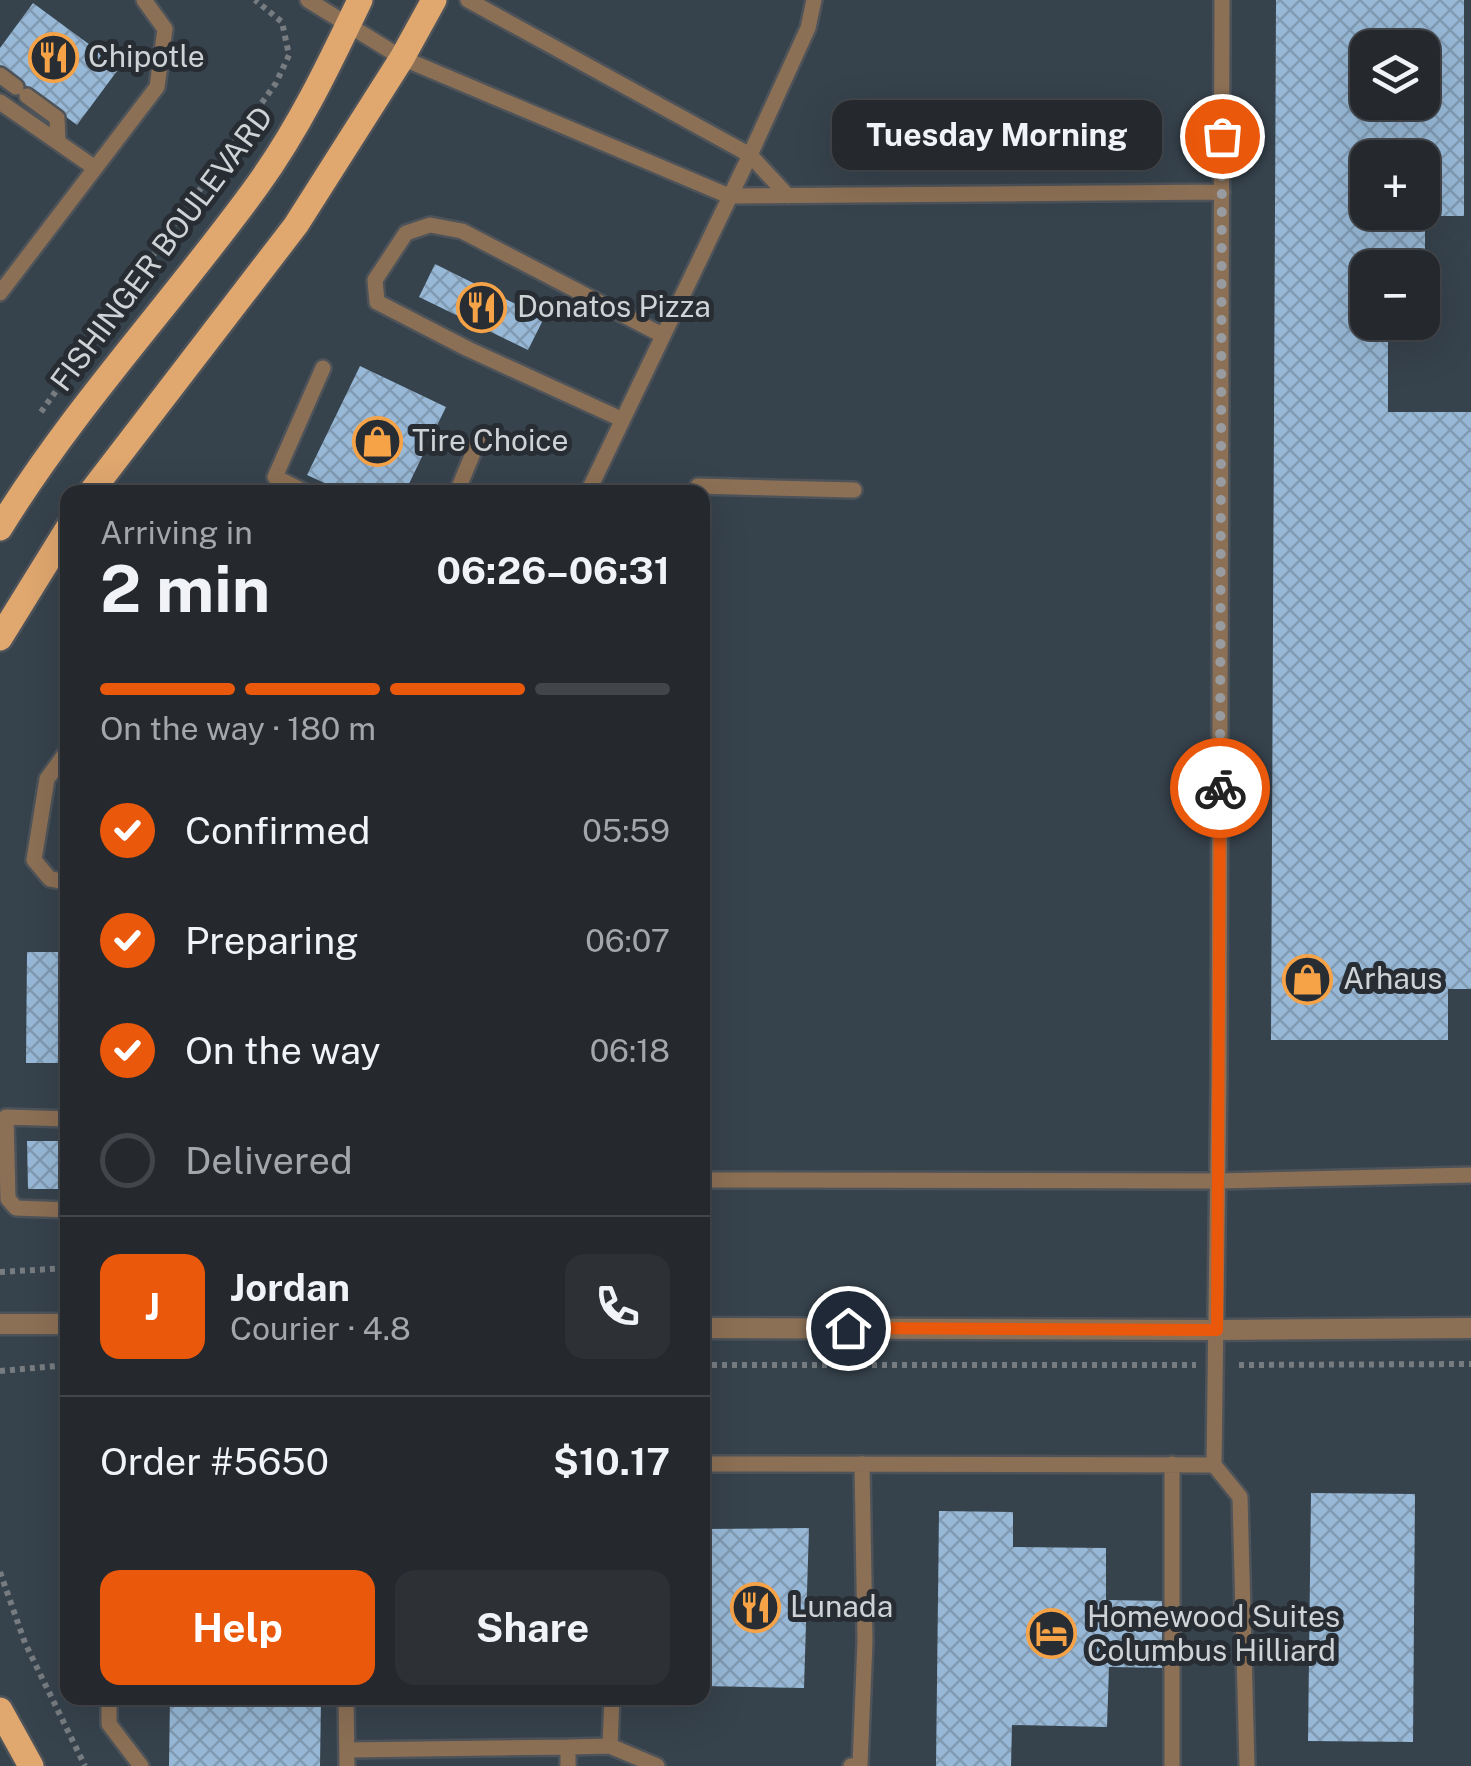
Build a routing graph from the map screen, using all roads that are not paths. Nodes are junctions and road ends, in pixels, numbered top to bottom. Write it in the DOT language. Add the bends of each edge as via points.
graph roads {
  1 [pos="144,0"];
  2 [pos="308,0"];
  3 [pos="360,0"];
  4 [pos="434,0"];
  5 [pos="468,0"];
  6 [pos="1222,0"];
  7 [pos="812,1"];
  8 [pos="348,26"];
  9 [pos="402,58"];
  10 [pos="0,76"];
  11 [pos="0,102"];
  12 [pos="58,142"];
  13 [pos="750,156"];
  14 [pos="95,168"];
  15 [pos="1222,192"];
  16 [pos="729,196"];
  17 [pos="788,196"];
  18 [pos="0,294"];
  19 [pos="662,335"];
  20 [pos="323,368"];
  21 [pos="621,418"];
  22 [pos="478,441"];
  23 [pos="96,485"];
  24 [pos="291,485"];
  25 [pos="460,485"];
  26 [pos="591,485"];
  27 [pos="710,486"];
  28 [pos="854,490"];
  29 [pos="0,528"];
  30 [pos="60,541"];
  31 [pos="0,638"];
  32 [pos="60,761"];
  33 [pos="60,881"];
  34 [pos="3,1118"];
  35 [pos="60,1118"];
  36 [pos="1471,1175"];
  37 [pos="710,1180"];
  38 [pos="1217,1181"];
  39 [pos="60,1210"];
  40 [pos="0,1324"];
  41 [pos="60,1324"];
  42 [pos="710,1328"];
  43 [pos="1471,1328"];
  44 [pos="1217,1330"];
  45 [pos="710,1464"];
  46 [pos="862,1464"];
  47 [pos="1172,1464"];
  48 [pos="1214,1465"];
  49 [pos="109,1705"];
  50 [pos="346,1705"];
  51 [pos="612,1705"];
  52 [pos="0,1710"];
  53 [pos="610,1746"];
  54 [pos="568,1747"];
  55 [pos="347,1758"];
  56 [pos="860,1765"];
  57 [pos="31,1766"];
  58 [pos="141,1766"];
  59 [pos="568,1766"];
  60 [pos="657,1766"];
  61 [pos="851,1766"];
  62 [pos="1172,1766"];
  63 [pos="1246,1766"];
  1 -- 14 [label="lane" via="165,29 157,86"];
  2 -- 8 [label="lane"];
  3 -- 8 [label="main road, FISHINGER BOULEVARD"];
  4 -- 9 [label="main road"];
  5 -- 13 [label="lane"];
  6 -- 15 [label="lane"];
  7 -- 13 [label="lane" via="808,28"];
  8 -- 9 [label="lane"];
  8 -- 29 [label="main road, FISHINGER BOULEVARD" via="310,105 257,186 108,375"];
  9 -- 16 [label="lane"];
  9 -- 23 [label="main road" via="296,225"];
  10 -- 12 [label="lane" via="57,118"];
  11 -- 12 [label="lane"];
  12 -- 14 [label="lane"];
  13 -- 16 [label="lane"];
  13 -- 17 [label="lane"];
  14 -- 18 [label="lane"];
  15 -- 17 [label="lane"];
  15 -- 38 [label="lane"];
  16 -- 17 [label="lane"];
  16 -- 19 [label="lane"];
  19 -- 21 [label="lane"];
  19 -- 21 [label="lane" via="462,231 430,225 406,234 375,280 376,302"];
  20 -- 24 [label="lane" via="275,477"];
  21 -- 26 [label="lane"];
  22 -- 25 [label="lane"];
  27 -- 28 [label="lane"];
  30 -- 31 [label="main road"];
  32 -- 33 [label="lane" via="46,780 34,860"];
  34 -- 35 [label="lane"];
  34 -- 39 [label="lane" via="8,1199 16,1208"];
  36 -- 38 [label="lane"];
  37 -- 38 [label="lane"];
  38 -- 44 [label="lane"];
  40 -- 41 [label="street"];
  42 -- 44 [label="street"];
  43 -- 44 [label="street"];
  44 -- 48 [label="lane"];
  45 -- 46 [label="lane"];
  46 -- 47 [label="lane"];
  46 -- 56 [label="lane"];
  47 -- 48 [label="lane"];
  47 -- 62 [label="lane"];
  48 -- 63 [label="lane" via="1240,1498"];
  49 -- 58 [label="lane" via="109,1724"];
  50 -- 55 [label="lane"];
  51 -- 53 [label="lane"];
  52 -- 57 [label="main road"];
  53 -- 54 [label="lane"];
  53 -- 60 [label="lane"];
  54 -- 55 [label="lane"];
  54 -- 59 [label="lane"];
  56 -- 61 [label="lane"];
}
